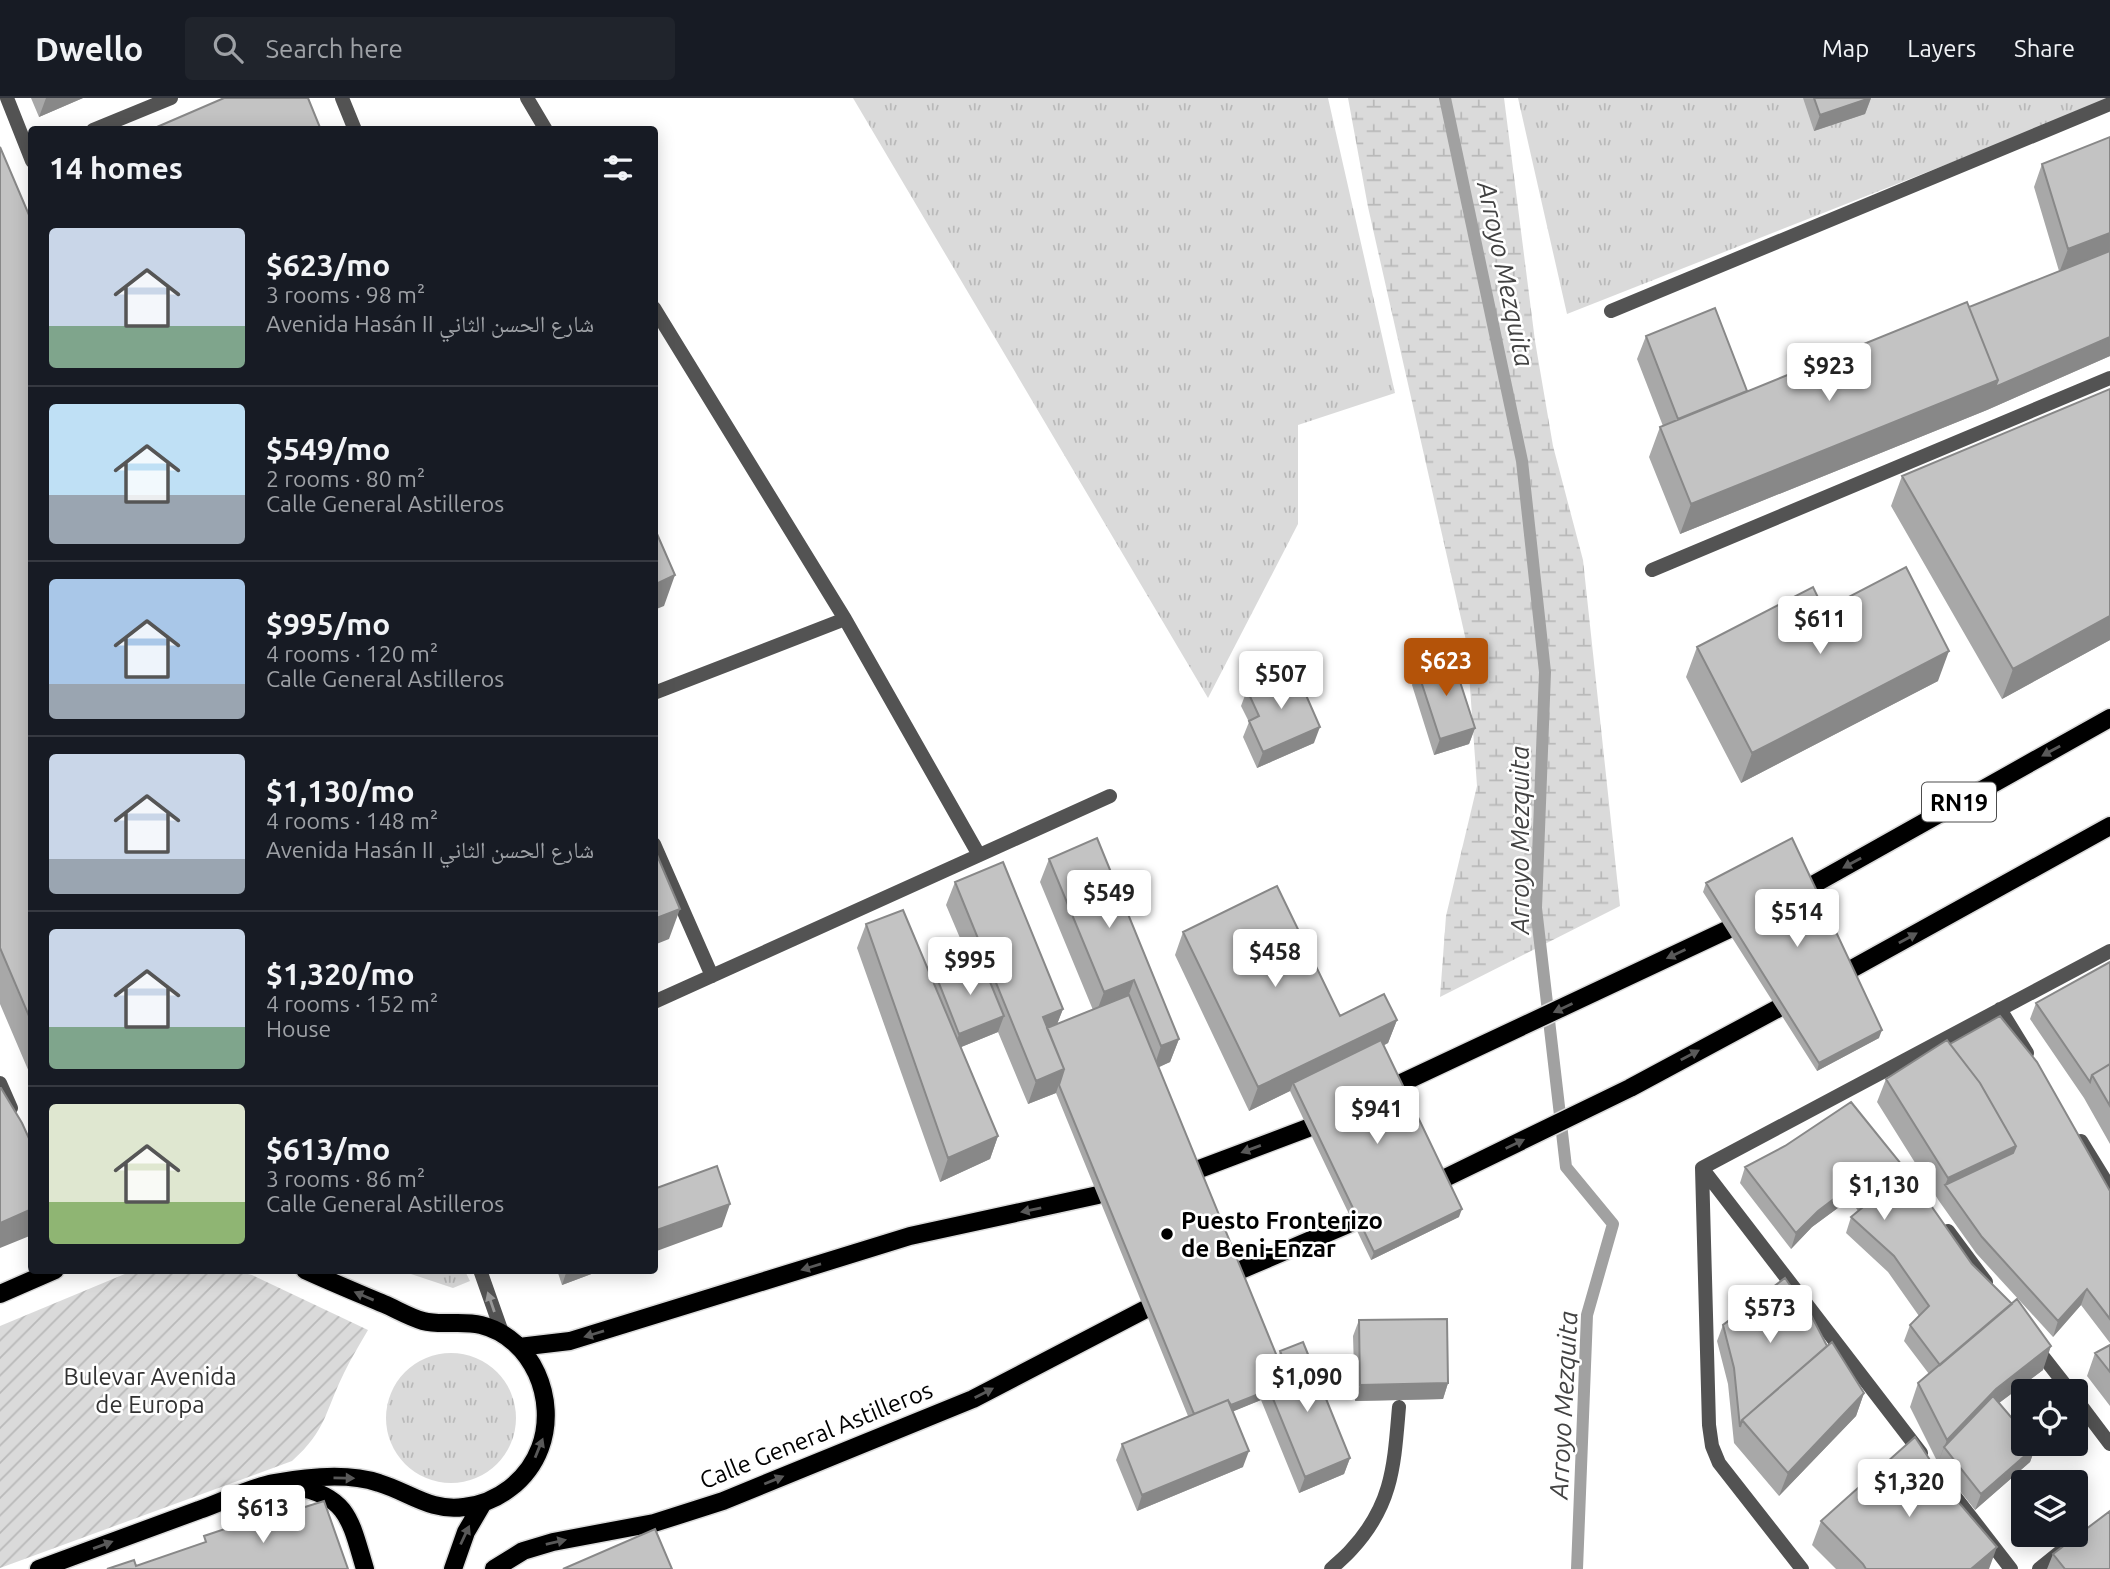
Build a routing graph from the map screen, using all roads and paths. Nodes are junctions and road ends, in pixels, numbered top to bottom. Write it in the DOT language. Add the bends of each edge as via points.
graph roads {
  1 [pos="7,98"];
  2 [pos="171,98"];
  3 [pos="342,98"];
  4 [pos="527,98"];
  5 [pos="2110,104"];
  6 [pos="103,126"];
  7 [pos="353,126"];
  8 [pos="544,126"];
  9 [pos="28,150"];
  10 [pos="1611,311"];
  11 [pos="658,315"];
  12 [pos="2110,378"];
  13 [pos="1652,570"];
  14 [pos="845,619"];
  15 [pos="658,691"];
  16 [pos="2110,718"];
  17 [pos="1110,796"];
  18 [pos="2110,826"];
  19 [pos="658,853"];
  20 [pos="979,855"];
  21 [pos="1809,887"];
  22 [pos="1727,930"];
  23 [pos="2110,951"];
  24 [pos="1848,971"];
  25 [pos="712,976"];
  26 [pos="658,1000"];
  27 [pos="1777,1009"];
  28 [pos="2000,1009"];
  29 [pos="2037,1069"];
  30 [pos="1395,1086"];
  31 [pos="2,1090"];
  32 [pos="15,1119"];
  33 [pos="1308,1128"];
  34 [pos="2073,1128"];
  35 [pos="1702,1168"];
  36 [pos="1194,1171"];
  37 [pos="1447,1177"];
  38 [pos="2110,1188"];
  39 [pos="1098,1195"];
  40 [pos="1935,1215"];
  41 [pos="1353,1222"];
  42 [pos="1236,1272"];
  43 [pos="46,1274"];
  44 [pos="314,1274"];
  45 [pos="481,1274"];
  46 [pos="1994,1292"];
  47 [pos="0,1294"];
  48 [pos="1144,1310"];
  49 [pos="503,1335"];
  50 [pos="2028,1336"];
  51 [pos="519,1347"];
  52 [pos="2061,1379"];
  53 [pos="1399,1407"];
  54 [pos="2088,1415"];
  55 [pos="2110,1444"];
  56 [pos="272,1484"];
  57 [pos="483,1503"];
  58 [pos="2067,1547"];
  59 [pos="1337,1567"];
  60 [pos="39,1569"];
  61 [pos="365,1569"];
  62 [pos="453,1569"];
  63 [pos="494,1569"];
  64 [pos="1318,1569"];
  65 [pos="1802,1569"];
  66 [pos="2011,1569"];
  67 [pos="2039,1569"];
  1 -- 9 [label="street"];
  2 -- 6 [label="street"];
  3 -- 7 [label="street"];
  4 -- 8 [label="street"];
  5 -- 10 [label="street"];
  11 -- 14 [label="street"];
  12 -- 13 [label="street"];
  14 -- 15 [label="street"];
  14 -- 20 [label="street"];
  16 -- 21 [label="main road, RN19, one-way"];
  17 -- 20 [label="street"];
  24 -- 18 [label="main road, one-way"];
  19 -- 25 [label="street"];
  20 -- 25 [label="street"];
  22 -- 30 [label="main road, one-way"];
  23 -- 28 [label="street"];
  25 -- 26 [label="street"];
  37 -- 27 [label="main road, one-way" via="1630,1088"];
  28 -- 29 [label="street"];
  28 -- 35 [label="street" via="1847,1099"];
  31 -- 32 [label="street"];
  33 -- 36 [label="main road, one-way"];
  34 -- 38 [label="street"];
  35 -- 65 [label="street" via="1712,1446 1719,1463"];
  35 -- 66 [label="street"];
  39 -- 51 [label="main road, one-way" via="910,1236 570,1341"];
  40 -- 46 [label="street"];
  41 -- 42 [label="main road"];
  43 -- 47 [label="main road"];
  49 -- 44 [label="main road, one-way" via="464,1321 423,1321"];
  49 -- 45 [label="street, one-way"];
  63 -- 48 [label="main road, Calle General Astilleros, one-way" via="523,1551 553,1542 654,1523 723,1501 973,1399"];
  49 -- 51 [label="main road"];
  50 -- 52 [label="street"];
  57 -- 51 [label="main road, one-way" via="505,1493 523,1477 545,1435 543,1388"];
  53 -- 59 [label="street" via="1385,1500 1368,1530"];
  54 -- 55 [label="street"];
  56 -- 57 [label="main road, one-way" via="352,1478 379,1483 441,1507"];
  60 -- 56 [label="main road, one-way"];
  56 -- 61 [label="main road" via="316,1490 338,1503"];
  62 -- 57 [label="main road, one-way"];
  58 -- 67 [label="street"];
  59 -- 64 [label="street"];
}
